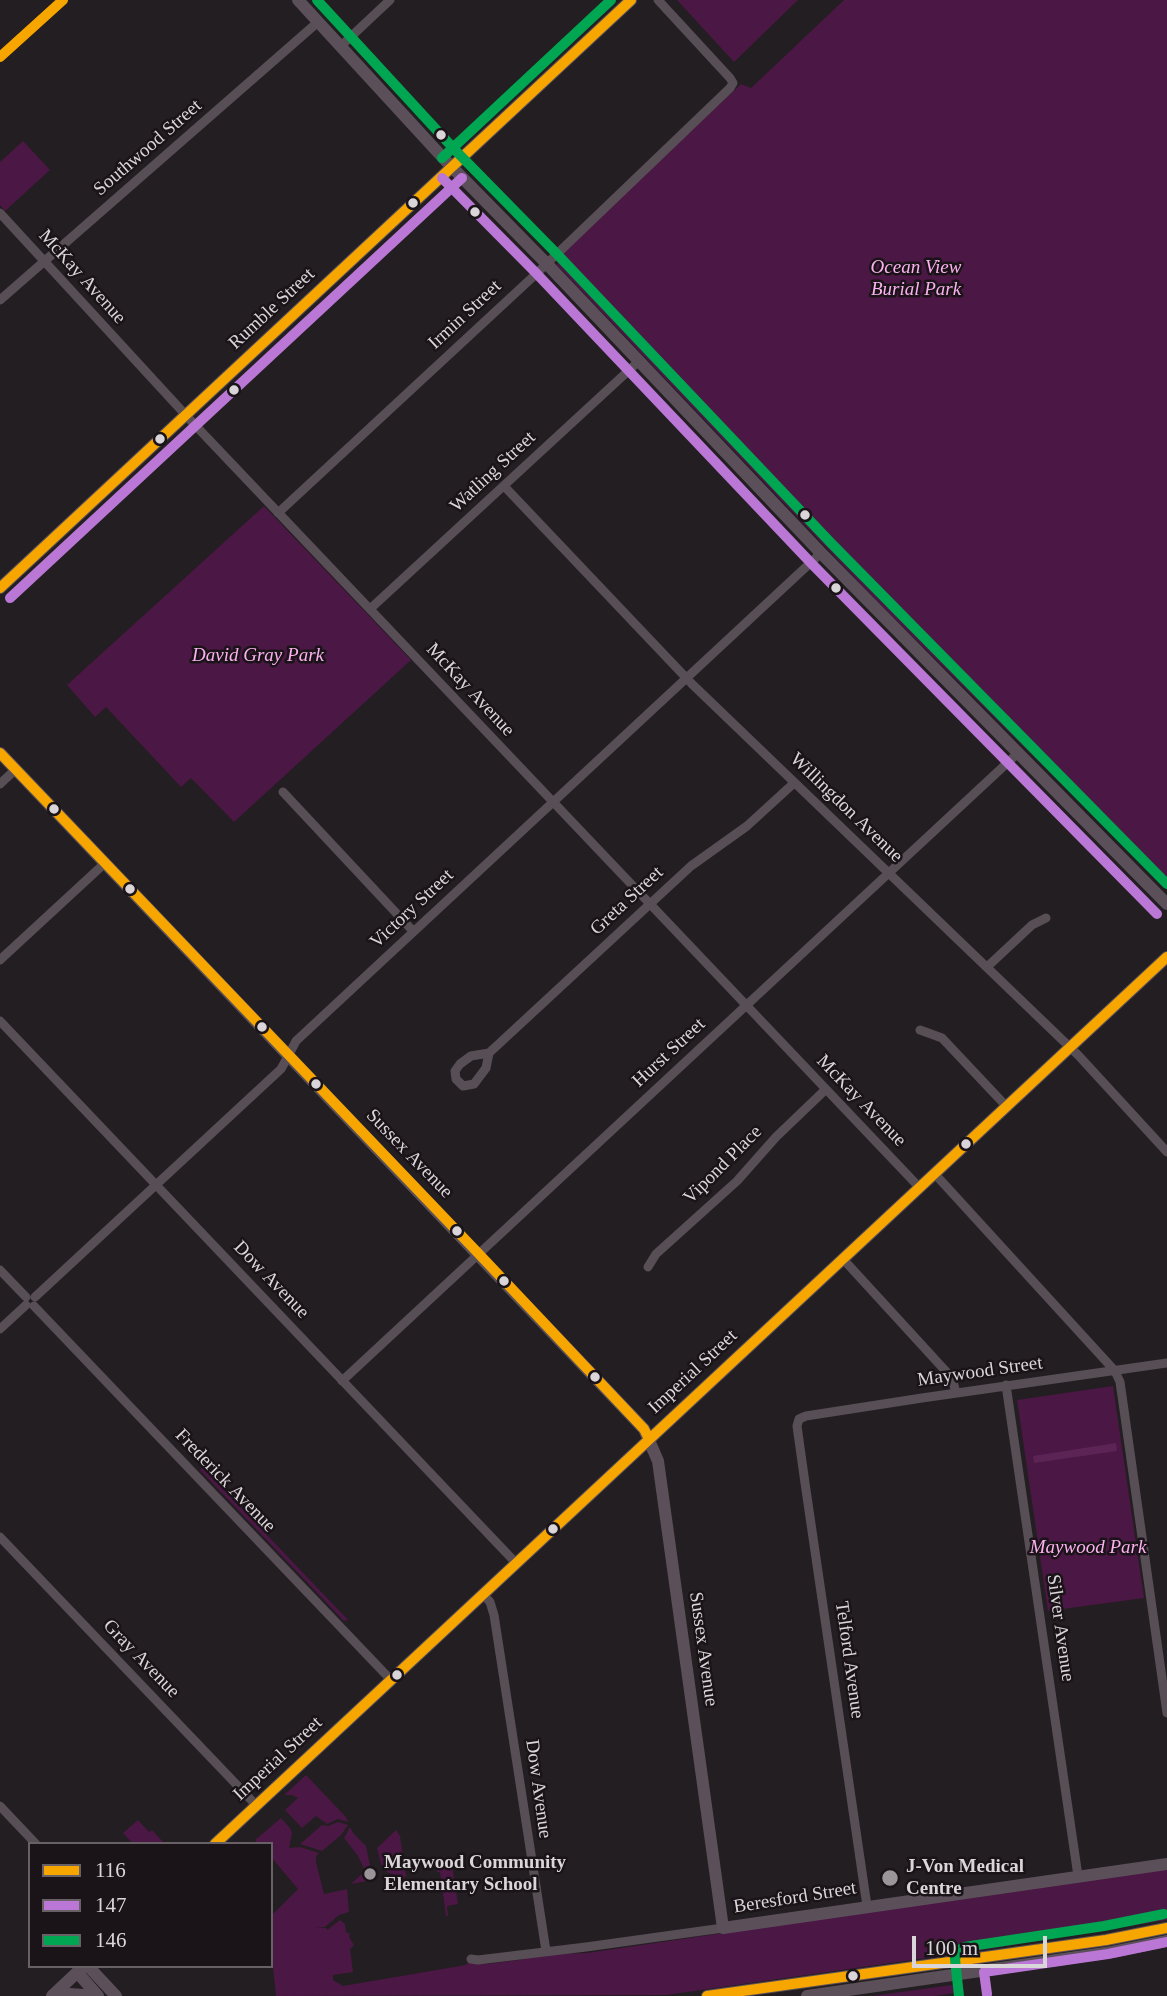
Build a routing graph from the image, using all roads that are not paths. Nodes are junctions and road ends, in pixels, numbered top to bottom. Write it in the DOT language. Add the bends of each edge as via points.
graph roads {
  1 [pos="63,0"];
  2 [pos="298,0"];
  3 [pos="390,0"];
  4 [pos="631,0"];
  5 [pos="658,0"];
  6 [pos="318,22"];
  7 [pos="341,46"];
  8 [pos="0,57"];
  9 [pos="453,168"];
  10 [pos="0,214"];
  11 [pos="45,262"];
  12 [pos="546,263"];
  13 [pos="0,300"];
  14 [pos="639,361"];
  15 [pos="186,415"];
  16 [pos="504,486"];
  17 [pos="278,513"];
  18 [pos="821,553"];
  19 [pos="0,588"];
  20 [pos="370,609"];
  21 [pos="685,677"];
  22 [pos="1019,752"];
  23 [pos="0,753"];
  24 [pos="16,769"];
  25 [pos="794,783"];
  26 [pos="0,784"];
  27 [pos="284,792"];
  28 [pos="552,802"];
  29 [pos="105,863"];
  30 [pos="888,873"];
  31 [pos="649,904"];
  32 [pos="1167,904"];
  33 [pos="1046,918"];
  34 [pos="413,931"];
  35 [pos="1167,957"];
  36 [pos="0,960"];
  37 [pos="987,967"];
  38 [pos="746,1006"];
  39 [pos="0,1021"];
  40 [pos="920,1030"];
  41 [pos="1070,1047"];
  42 [pos="489,1053"];
  43 [pos="288,1056"];
  44 [pos="825,1090"];
  45 [pos="1007,1107"];
  46 [pos="1167,1152"];
  47 [pos="934,1173"];
  48 [pos="155,1184"];
  49 [pos="919,1187"];
  50 [pos="479,1254"];
  51 [pos="843,1259"];
  52 [pos="648,1267"];
  53 [pos="0,1270"];
  54 [pos="30,1302"];
  55 [pos="0,1329"];
  56 [pos="1167,1363"];
  57 [pos="1115,1371"];
  58 [pos="342,1381"];
  59 [pos="1006,1385"];
  60 [pos="957,1393"];
  61 [pos="799,1419"];
  62 [pos="649,1439"];
  63 [pos="0,1537"];
  64 [pos="516,1563"];
  65 [pos="482,1594"];
  66 [pos="391,1680"];
  67 [pos="1167,1713"];
  68 [pos="257,1805"];
  69 [pos="0,1806"];
  70 [pos="34,1842"];
  71 [pos="217,1842"];
  72 [pos="1167,1864"];
  73 [pos="1078,1876"];
  74 [pos="867,1906"];
  75 [pos="723,1928"];
  76 [pos="1167,1928"];
  77 [pos="1167,1941"];
  78 [pos="546,1951"];
  79 [pos="1074,1951"];
  80 [pos="471,1959"];
  81 [pos="83,1968"];
  82 [pos="54,1995"];
  83 [pos="98,1996"];
  84 [pos="116,1996"];
  85 [pos="707,1996"];
  86 [pos="807,1996"];
  1 -- 8 [label="street"];
  2 -- 6 [label="street"];
  3 -- 7 [label="street"];
  4 -- 9 [label="street, Rumble Street"];
  5 -- 12 [label="street, Irmin Street" via="733,83"];
  6 -- 7 [label="street"];
  6 -- 11 [label="street, Southwood Street"];
  7 -- 9 [label="street"];
  9 -- 12 [label="street"];
  9 -- 15 [label="street, Rumble Street"];
  10 -- 11 [label="street, McKay Avenue"];
  11 -- 13 [label="street, Southwood Street"];
  11 -- 15 [label="street, McKay Avenue"];
  12 -- 14 [label="street"];
  12 -- 17 [label="street, Irmin Street"];
  14 -- 16 [label="street, Watling Street"];
  14 -- 18 [label="street"];
  15 -- 17 [label="street, McKay Avenue"];
  15 -- 19 [label="street, Rumble Street"];
  16 -- 20 [label="street, Watling Street"];
  16 -- 21 [label="street, Willingdon Avenue"];
  17 -- 20 [label="street, McKay Avenue"];
  18 -- 21 [label="street, Victory Street"];
  18 -- 22 [label="street"];
  20 -- 28 [label="street, McKay Avenue"];
  21 -- 25 [label="street, Willingdon Avenue"];
  21 -- 28 [label="street, Victory Street"];
  22 -- 30 [label="street, Hurst Street"];
  22 -- 32 [label="street"];
  23 -- 24 [label="street, Sussex Avenue"];
  24 -- 26 [label="street"];
  24 -- 29 [label="street, Sussex Avenue"];
  25 -- 30 [label="street, Willingdon Avenue"];
  25 -- 31 [label="street, Greta Street" via="760,816 700,859"];
  27 -- 34 [label="street"];
  28 -- 31 [label="street, McKay Avenue"];
  28 -- 34 [label="street, Victory Street"];
  29 -- 36 [label="street"];
  29 -- 43 [label="street, Sussex Avenue"];
  30 -- 37 [label="street, Willingdon Avenue"];
  30 -- 38 [label="street, Hurst Street"];
  31 -- 38 [label="street, McKay Avenue"];
  31 -- 42 [label="street, Greta Street"];
  33 -- 37 [label="street" via="1031,925"];
  34 -- 43 [label="street, Victory Street" via="296,1041"];
  35 -- 41 [label="street, Imperial Street"];
  37 -- 41 [label="street, Willingdon Avenue"];
  38 -- 44 [label="street, McKay Avenue"];
  38 -- 50 [label="street, Hurst Street"];
  39 -- 48 [label="street, Dow Avenue"];
  40 -- 45 [label="street" via="942,1038"];
  41 -- 45 [label="street, Imperial Street"];
  41 -- 46 [label="street, Willingdon Avenue"];
  43 -- 48 [label="street, Victory Street" via="281,1069"];
  43 -- 50 [label="street, Sussex Avenue"];
  44 -- 49 [label="street, McKay Avenue"];
  44 -- 52 [label="street, Vipond Place" via="737,1181 656,1254"];
  45 -- 47 [label="street, Imperial Street"];
  47 -- 49 [label="street, Imperial Street"];
  47 -- 57 [label="street"];
  48 -- 54 [label="street, Victory Street"];
  48 -- 58 [label="street, Dow Avenue"];
  49 -- 51 [label="street, Imperial Street"];
  50 -- 58 [label="street, Hurst Street"];
  50 -- 62 [label="street, Sussex Avenue"];
  51 -- 60 [label="street" via="952,1377"];
  51 -- 62 [label="street, Imperial Street"];
  53 -- 54 [label="street, Frederick Avenue"];
  54 -- 55 [label="street, Victory Street"];
  54 -- 66 [label="street, Frederick Avenue"];
  56 -- 57 [label="street, Maywood Street"];
  57 -- 59 [label="street, Maywood Street"];
  57 -- 67 [label="street"];
  58 -- 64 [label="street, Dow Avenue"];
  59 -- 60 [label="street, Maywood Street"];
  59 -- 73 [label="street, Silver Avenue"];
  60 -- 61 [label="street, Maywood Street"];
  61 -- 74 [label="street, Telford Avenue"];
  62 -- 64 [label="street, Imperial Street"];
  62 -- 75 [label="street, Sussex Avenue" via="658,1461"];
  63 -- 68 [label="street, Gray Avenue"];
  64 -- 65 [label="street, Imperial Street"];
  65 -- 66 [label="street, Imperial Street"];
  65 -- 78 [label="street, Dow Avenue" via="494,1615"];
  66 -- 68 [label="street, Imperial Street"];
  68 -- 71 [label="street, Imperial Street"];
  69 -- 70 [label="street"];
  72 -- 73 [label="street, Beresford Street"];
  73 -- 74 [label="street, Beresford Street"];
  74 -- 75 [label="street, Beresford Street"];
  75 -- 78 [label="street, Beresford Street"];
  76 -- 79 [label="street"];
  77 -- 79 [label="street"];
  78 -- 80 [label="street, Beresford Street"];
  79 -- 85 [label="street"];
  79 -- 86 [label="street"];
  81 -- 82 [label="street"];
  81 -- 83 [label="street"];
  81 -- 84 [label="street"];
  82 -- 83 [label="street"];
}
